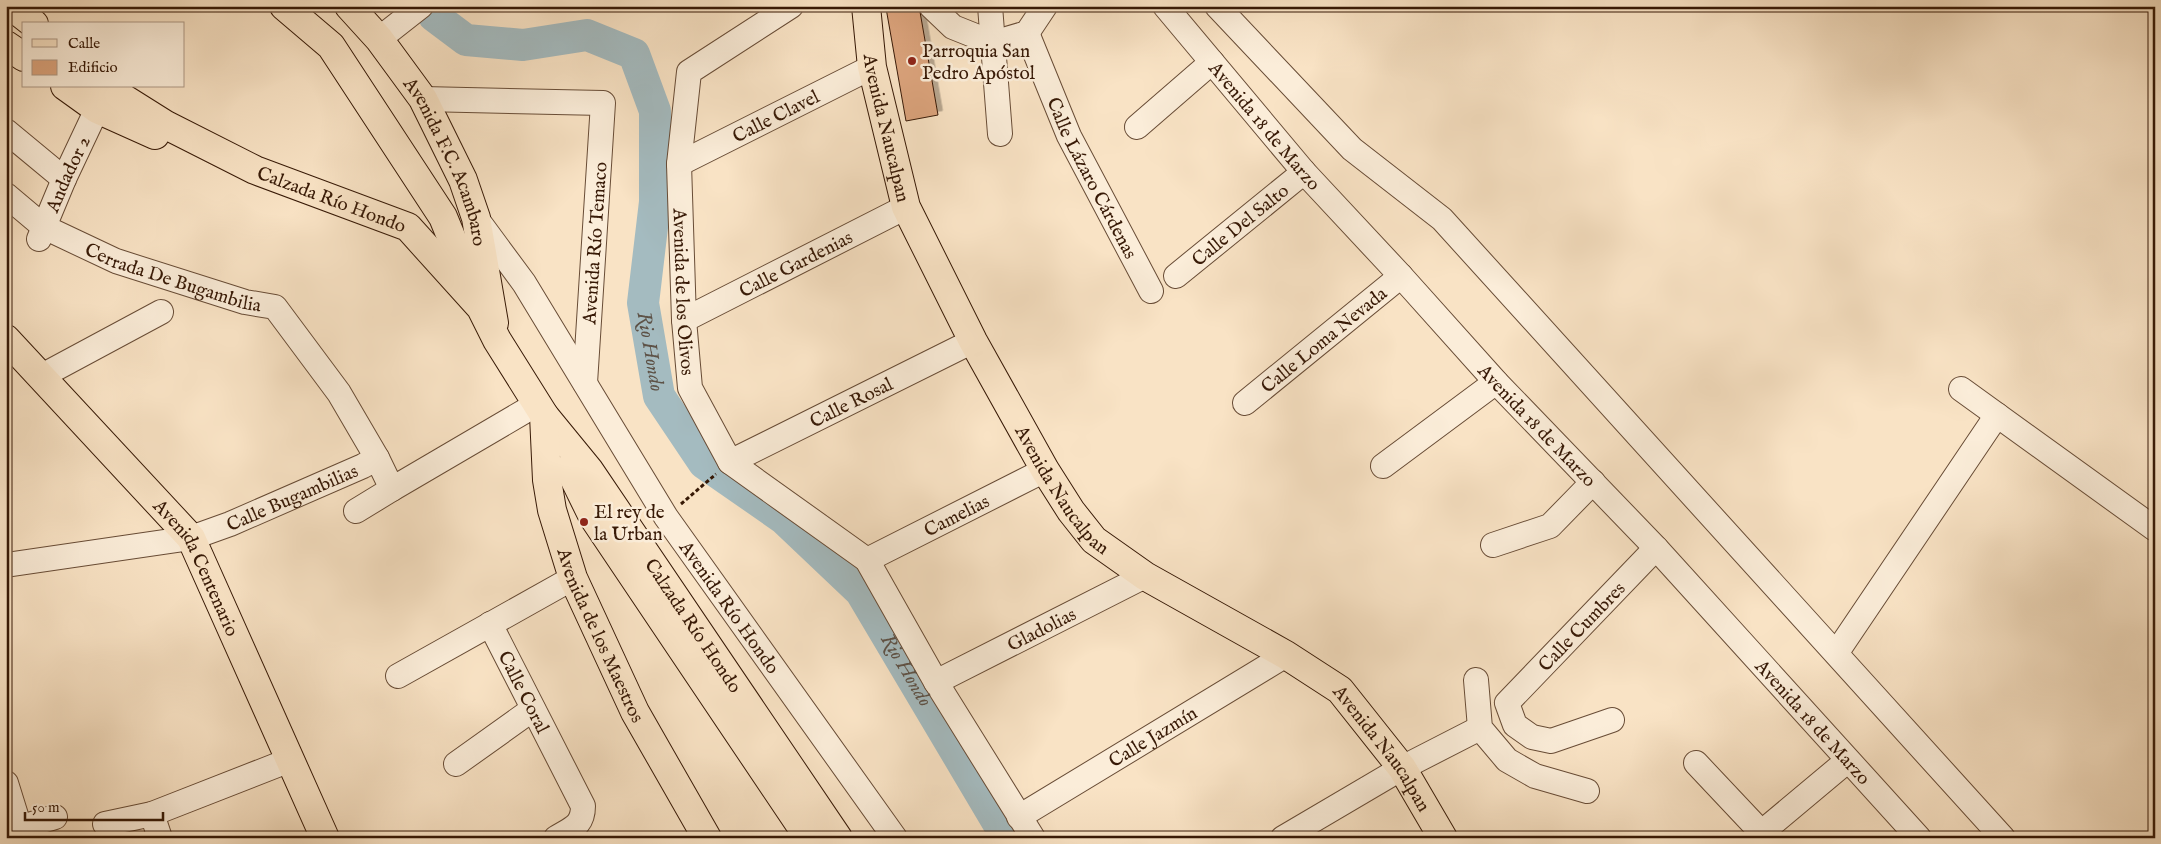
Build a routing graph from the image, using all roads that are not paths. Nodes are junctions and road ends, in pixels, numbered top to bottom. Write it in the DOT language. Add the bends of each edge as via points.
graph roads {
  1 [pos="11,6"];
  2 [pos="284,6"];
  3 [pos="349,6"];
  4 [pos="421,6"];
  5 [pos="791,6"];
  6 [pos="866,6"];
  7 [pos="931,6"];
  8 [pos="990,6"];
  9 [pos="1045,6"];
  10 [pos="1165,6"];
  11 [pos="1217,6"];
  12 [pos="6,15"];
  13 [pos="31,22"];
  14 [pos="22,27"];
  15 [pos="1027,33"];
  16 [pos="378,38"];
  17 [pos="993,43"];
  18 [pos="6,45"];
  19 [pos="22,57"];
  20 [pos="1212,62"];
  21 [pos="872,67"];
  22 [pos="71,88"];
  23 [pos="126,88"];
  24 [pos="100,97"];
  25 [pos="423,99"];
  26 [pos="1137,127"];
  27 [pos="6,131"];
  28 [pos="1000,134"];
  29 [pos="679,164"];
  30 [pos="255,170"];
  31 [pos="1304,172"];
  32 [pos="64,179"];
  33 [pos="464,180"];
  34 [pos="6,195"];
  35 [pos="906,207"];
  36 [pos="443,216"];
  37 [pos="476,218"];
  38 [pos="408,227"];
  39 [pos="41,234"];
  40 [pos="1176,276"];
  41 [pos="1401,276"];
  42 [pos="1151,291"];
  43 [pos="480,308"];
  44 [pos="161,312"];
  45 [pos="684,320"];
  46 [pos="6,339"];
  47 [pos="496,340"];
  48 [pos="973,342"];
  49 [pos="40,378"];
  50 [pos="1496,382"];
  51 [pos="585,383"];
  52 [pos="1961,388"];
  53 [pos="1245,403"];
  54 [pos="540,410"];
  55 [pos="1998,415"];
  56 [pos="377,458"];
  57 [pos="1383,466"];
  58 [pos="725,467"];
  59 [pos="1045,470"];
  60 [pos="1593,482"];
  61 [pos="392,489"];
  62 [pos="356,511"];
  63 [pos="2155,529"];
  64 [pos="191,538"];
  65 [pos="1493,545"];
  66 [pos="1656,548"];
  67 [pos="868,560"];
  68 [pos="6,564"];
  69 [pos="1145,576"];
  70 [pos="573,578"];
  71 [pos="490,624"];
  72 [pos="1837,652"];
  73 [pos="1286,655"];
  74 [pos="398,676"];
  75 [pos="1476,680"];
  76 [pos="936,682"];
  77 [pos="533,709"];
  78 [pos="1612,720"];
  79 [pos="1480,728"];
  80 [pos="290,760"];
  81 [pos="1847,761"];
  82 [pos="1696,763"];
  83 [pos="456,764"];
  84 [pos="1402,768"];
  85 [pos="6,783"];
  86 [pos="1587,791"];
  87 [pos="152,814"];
  88 [pos="55,817"];
  89 [pos="1019,817"];
  90 [pos="106,824"];
  91 [pos="13,830"];
  92 [pos="1758,835"];
  93 [pos="160,838"];
  94 [pos="326,838"];
  95 [pos="556,838"];
  96 [pos="707,838"];
  97 [pos="810,838"];
  98 [pos="838,838"];
  99 [pos="895,838"];
  100 [pos="1033,838"];
  101 [pos="1283,838"];
  102 [pos="1443,838"];
  103 [pos="1919,838"];
  104 [pos="2003,838"];
  1 -- 13 [label="main road"];
  2 -- 36 [label="main road, Avenida F.C. Acambaro" via="331,46"];
  3 -- 16 [label="main road, Avenida F.C. Acambaro"];
  4 -- 16 [label="street"];
  5 -- 29 [label="street, Avenida de los Olivos" via="689,72"];
  6 -- 21 [label="main road, Avenida Naucalpan"];
  7 -- 17 [label="street" via="953,27"];
  8 -- 17 [label="street"];
  9 -- 15 [label="street"];
  10 -- 20 [label="street, Avenida 18 de Marzo"];
  11 -- 72 [label="street" via="1352,149 1442,219"];
  12 -- 14 [label="main road"];
  15 -- 17 [label="street"];
  15 -- 42 [label="street, Calle Lázaro Cárdenas" via="1069,136"];
  16 -- 25 [label="main road, Avenida F.C. Acambaro"];
  17 -- 28 [label="street"];
  18 -- 19 [label="main road"];
  20 -- 26 [label="street"];
  20 -- 31 [label="street, Avenida 18 de Marzo"];
  21 -- 29 [label="street, Calle Clavel"];
  21 -- 35 [label="main road, Avenida Naucalpan"];
  22 -- 24 [label="main road"];
  23 -- 30 [label="main road" via="208,132"];
  24 -- 30 [label="main road, Calzada Río Hondo" via="166,125"];
  24 -- 30 [label="main road" via="199,155"];
  24 -- 32 [label="street, Andador 2"];
  25 -- 33 [label="main road, Avenida F.C. Acambaro"];
  25 -- 51 [label="street, Avenida Río Temaco" via="603,103"];
  27 -- 32 [label="street"];
  29 -- 45 [label="street, Avenida de los Olivos"];
  30 -- 38 [label="main road, Calzada Río Hondo"];
  31 -- 40 [label="street, Calle Del Salto"];
  31 -- 41 [label="street, Avenida 18 de Marzo"];
  32 -- 39 [label="street, Andador 2"];
  33 -- 36 [label="main road" via="456,202"];
  33 -- 37 [label="main road, Avenida F.C. Acambaro"];
  34 -- 39 [label="street, Cerrada De Bugambilia"];
  35 -- 45 [label="street, Calle Gardenias"];
  35 -- 48 [label="main road, Avenida Naucalpan"];
  36 -- 38 [label="main road" via="429,226"];
  36 -- 43 [label="main road, Avenida F.C. Acambaro"];
  37 -- 47 [label="main road, Avenida F.C. Acambaro"];
  37 -- 51 [label="street, Avenida Río Hondo" via="524,283"];
  38 -- 43 [label="main road, Calzada Río Hondo"];
  39 -- 56 [label="street, Cerrada De Bugambilia" via="245,302 276,307 339,393"];
  41 -- 50 [label="street, Avenida 18 de Marzo"];
  41 -- 53 [label="street, Calle Loma Nevada"];
  43 -- 47 [label="main road, Calzada Río Hondo"];
  44 -- 49 [label="street"];
  45 -- 58 [label="street, Avenida de los Olivos" via="690,388"];
  46 -- 49 [label="main road, Avenida Centenario"];
  47 -- 54 [label="main road, Calzada Río Hondo"];
  48 -- 58 [label="street, Calle Rosal"];
  48 -- 59 [label="main road, Avenida Naucalpan"];
  49 -- 64 [label="main road, Avenida Centenario"];
  50 -- 57 [label="street"];
  50 -- 60 [label="street, Avenida 18 de Marzo"];
  51 -- 99 [label="street, Avenida Río Hondo" via="666,517"];
  52 -- 55 [label="street"];
  54 -- 61 [label="street"];
  54 -- 70 [label="main road, Avenida de los Maestros" via="552,510"];
  54 -- 97 [label="main road, Calzada Río Hondo" via="593,517"];
  54 -- 98 [label="main road, Calzada Río Hondo" via="588,470"];
  55 -- 63 [label="street"];
  55 -- 72 [label="street"];
  56 -- 61 [label="street, Calle Bugambilias"];
  56 -- 64 [label="street, Calle Bugambilias" via="230,524"];
  58 -- 67 [label="street, Avenida de los Olivos"];
  59 -- 67 [label="street, Camelias"];
  59 -- 69 [label="main road, Avenida Naucalpan" via="1094,540"];
  60 -- 65 [label="street" via="1550,526"];
  60 -- 66 [label="street, Avenida 18 de Marzo"];
  61 -- 62 [label="street"];
  64 -- 68 [label="street, Calle Bugambilias"];
  64 -- 80 [label="main road, Avenida Centenario"];
  66 -- 78 [label="street, Calle Cumbres" via="1507,703 1515,725 1532,737 1551,740"];
  66 -- 81 [label="street, Avenida 18 de Marzo"];
  67 -- 76 [label="street, Avenida de los Olivos"];
  69 -- 73 [label="main road, Avenida Naucalpan"];
  69 -- 76 [label="street, Gladolias"];
  70 -- 71 [label="street"];
  70 -- 96 [label="main road, Avenida de los Maestros" via="635,712"];
  71 -- 74 [label="street"];
  71 -- 77 [label="street, Calle Coral"];
  72 -- 104 [label="street"];
  73 -- 84 [label="main road, Avenida Naucalpan" via="1340,690"];
  73 -- 89 [label="street, Calle Jazmín"];
  75 -- 79 [label="street"];
  76 -- 89 [label="street, Avenida de los Olivos"];
  77 -- 83 [label="street"];
  77 -- 95 [label="street, Calle Coral" via="583,806 582,820"];
  79 -- 84 [label="street"];
  79 -- 86 [label="street" via="1507,760 1535,776"];
  80 -- 87 [label="street"];
  80 -- 94 [label="main road, Avenida Centenario"];
  81 -- 92 [label="street"];
  81 -- 103 [label="street, Avenida 18 de Marzo"];
  82 -- 92 [label="street"];
  84 -- 101 [label="street"];
  84 -- 102 [label="main road, Avenida Naucalpan"];
  85 -- 91 [label="street"];
  87 -- 90 [label="street"];
  87 -- 93 [label="street"];
  88 -- 91 [label="street"];
  89 -- 100 [label="street, Avenida de los Olivos"];
}
